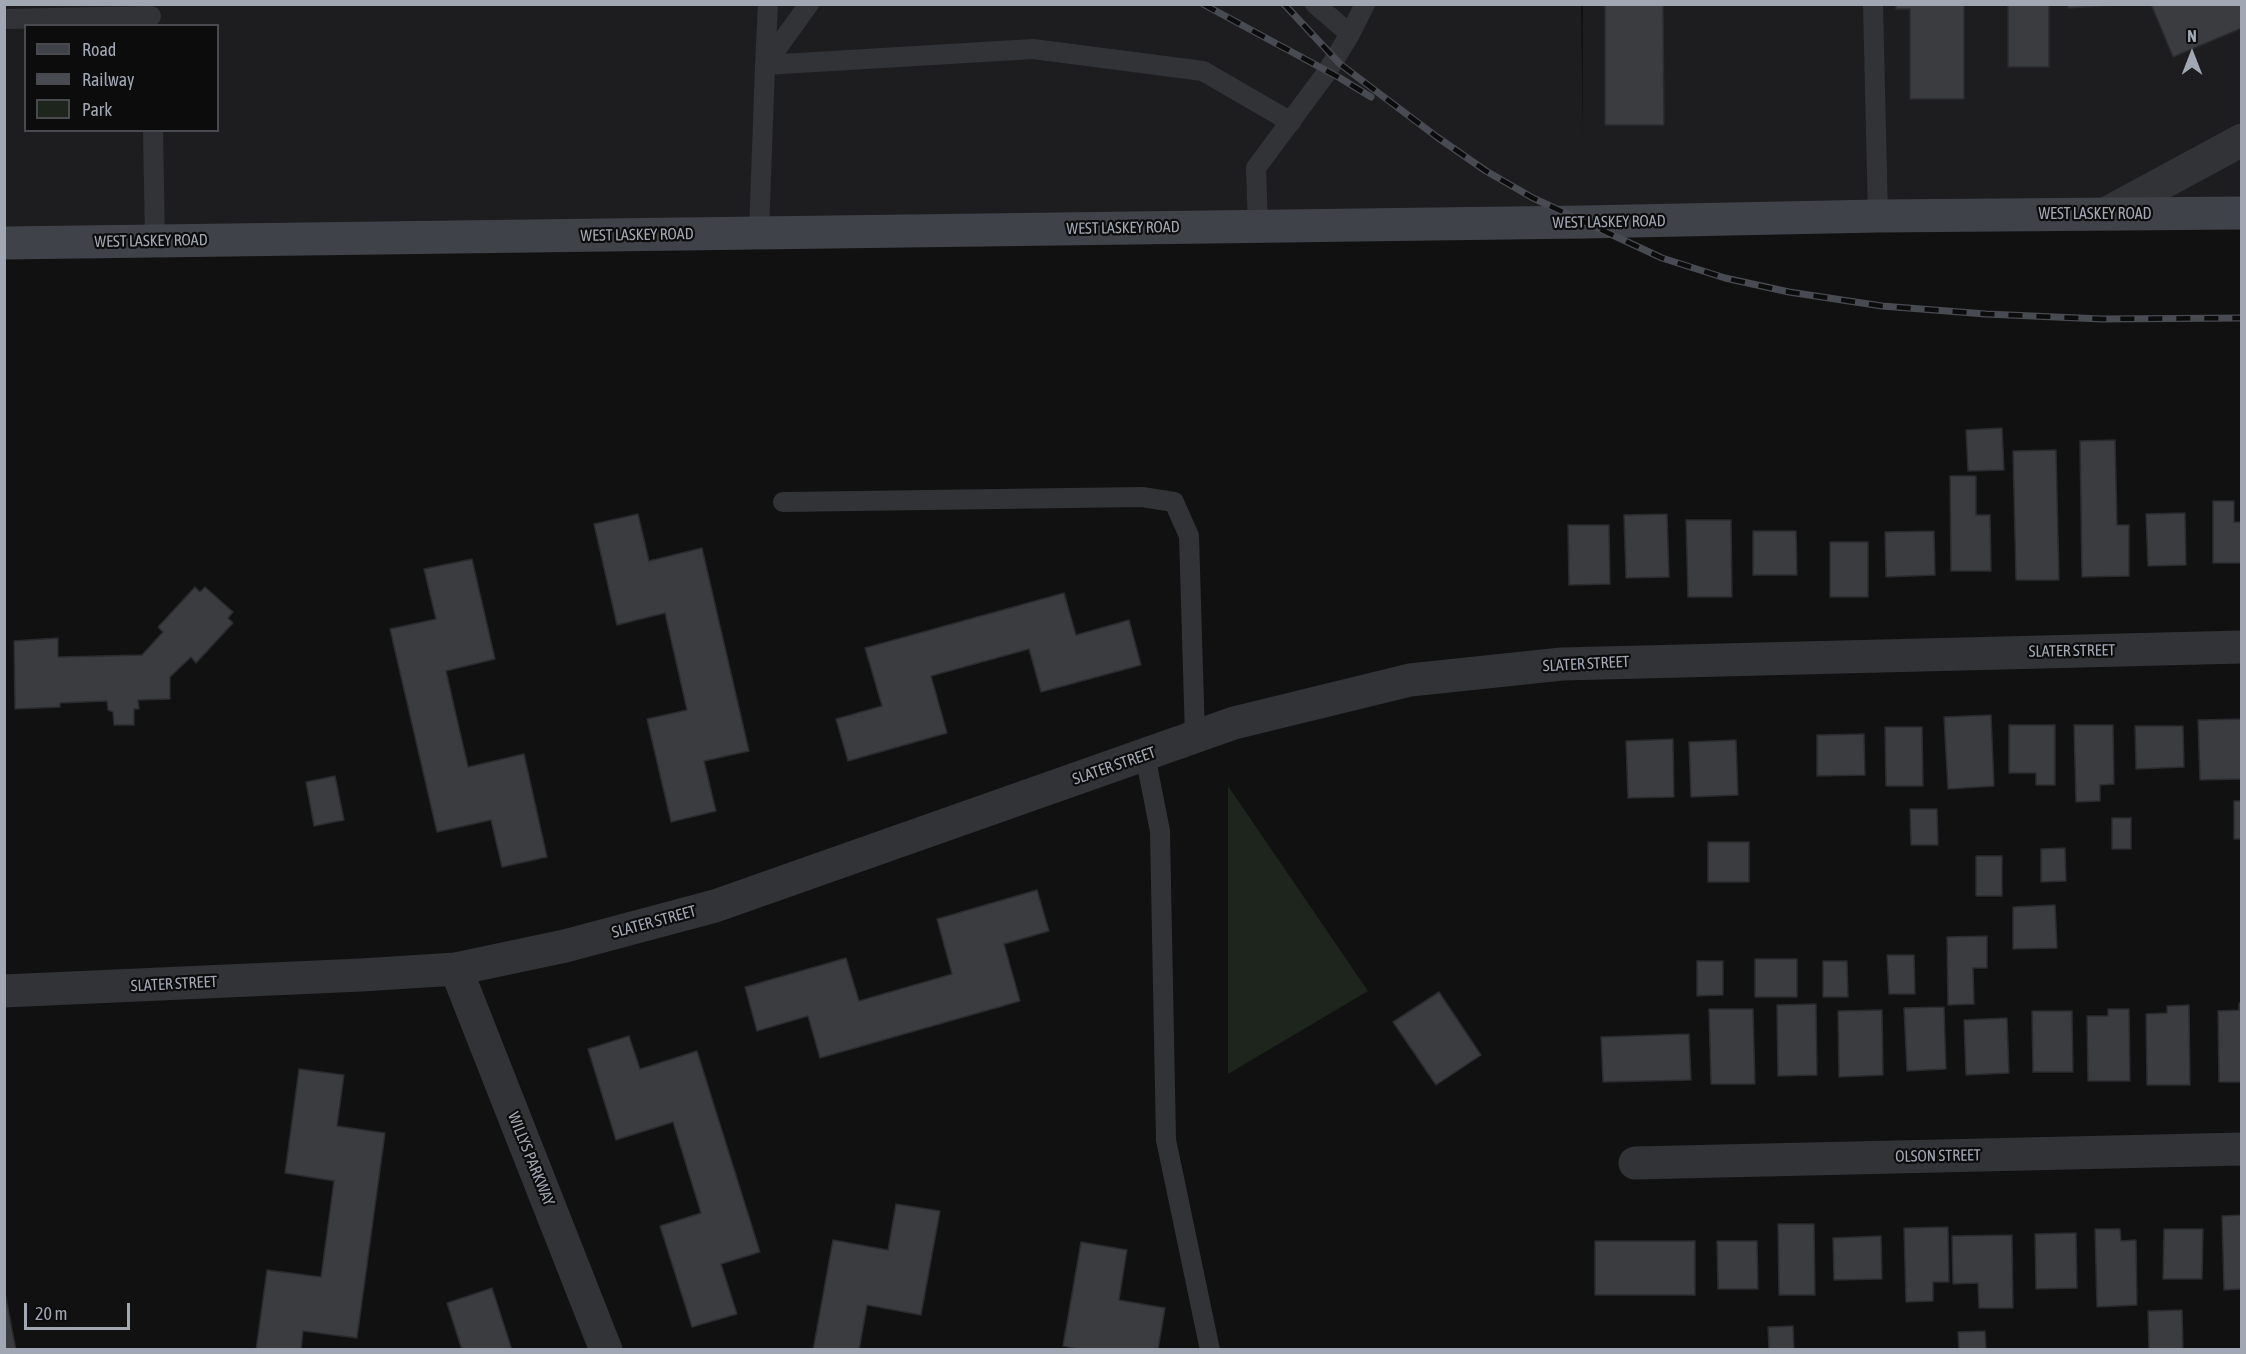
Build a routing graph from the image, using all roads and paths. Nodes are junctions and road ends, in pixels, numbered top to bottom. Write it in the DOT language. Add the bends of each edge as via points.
graph roads {
  1 [pos="768,4"];
  2 [pos="809,4"];
  3 [pos="1314,4"];
  4 [pos="1365,4"];
  5 [pos="1873,4"];
  6 [pos="151,15"];
  7 [pos="4,19"];
  8 [pos="1350,34"];
  9 [pos="765,65"];
  10 [pos="1291,122"];
  11 [pos="153,132"];
  12 [pos="2241,140"];
  13 [pos="2107,213"];
  14 [pos="2241,213"];
  15 [pos="1878,216"];
  16 [pos="1258,226"];
  17 [pos="759,233"];
  18 [pos="154,241"];
  19 [pos="4,243"];
  20 [pos="783,502"];
  21 [pos="2241,647"];
  22 [pos="1195,737"];
  23 [pos="1145,755"];
  24 [pos="456,969"];
  25 [pos="4,992"];
  26 [pos="2241,1149"];
  27 [pos="1635,1163"];
  28 [pos="606,1350"];
  29 [pos="1209,1350"];
  1 -- 9 [label="lane"];
  2 -- 9 [label="lane"];
  3 -- 8 [label="lane"];
  4 -- 8 [label="lane"];
  5 -- 15 [label="lane"];
  6 -- 7 [label="lane"];
  8 -- 10 [label="lane"];
  9 -- 10 [label="lane" via="1034,49 1203,71"];
  9 -- 17 [label="lane"];
  10 -- 16 [label="lane" via="1256,168"];
  11 -- 18 [label="lane"];
  12 -- 13 [label="street"];
  13 -- 14 [label="main road, WEST LASKEY ROAD"];
  13 -- 15 [label="main road, WEST LASKEY ROAD"];
  15 -- 16 [label="main road, WEST LASKEY ROAD"];
  16 -- 17 [label="main road, WEST LASKEY ROAD"];
  17 -- 18 [label="main road, WEST LASKEY ROAD"];
  18 -- 19 [label="main road, WEST LASKEY ROAD"];
  20 -- 22 [label="lane" via="1142,497 1174,502 1189,536"];
  21 -- 22 [label="street, SLATER STREET" via="1562,664 1410,680 1234,723"];
  22 -- 23 [label="street, SLATER STREET"];
  23 -- 24 [label="street, SLATER STREET" via="715,906 565,946"];
  23 -- 29 [label="lane" via="1160,831 1166,1140"];
  24 -- 25 [label="street, SLATER STREET"];
  24 -- 28 [label="street, WILLYS PARKWAY"];
  26 -- 27 [label="street, OLSON STREET"];
}
